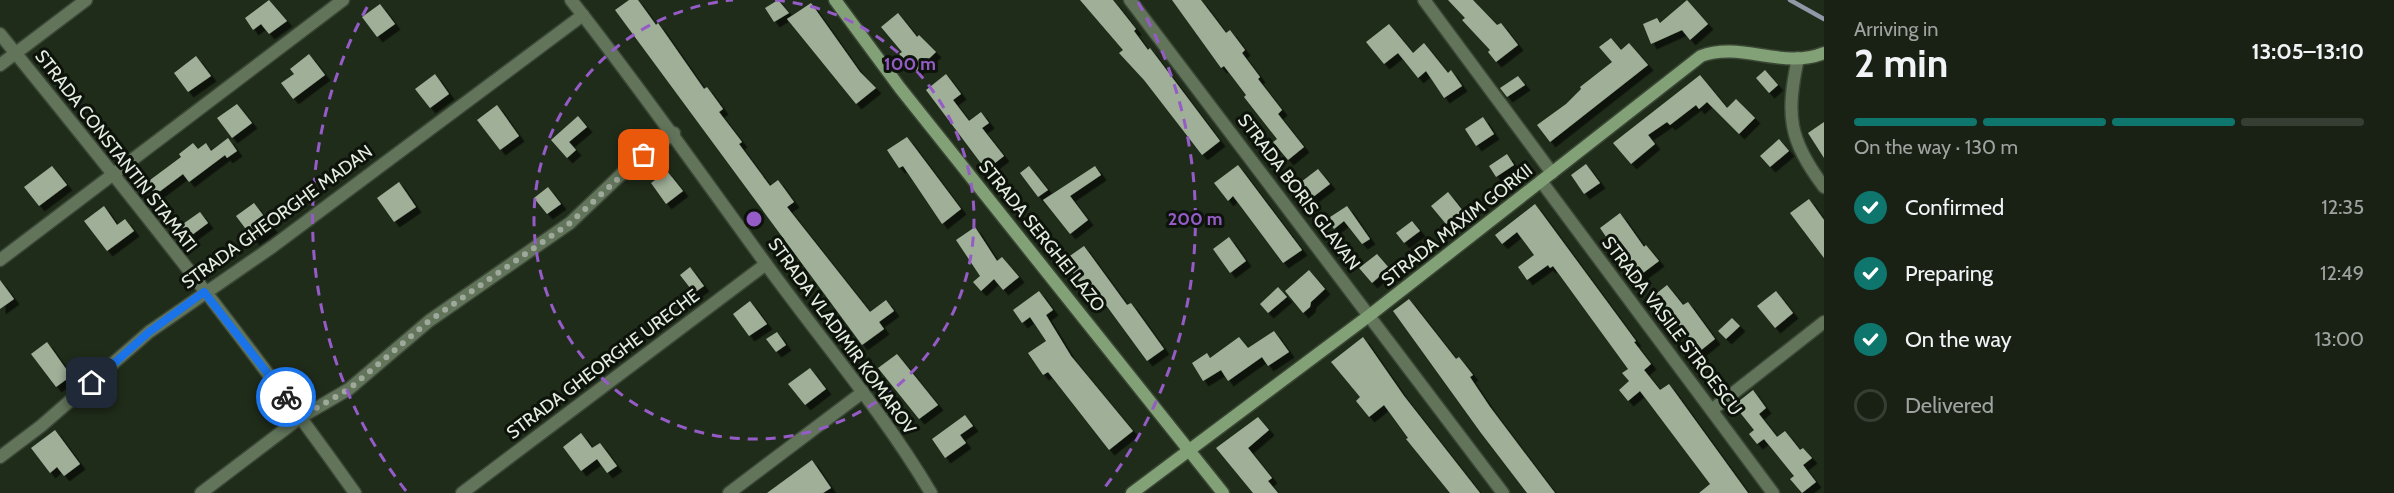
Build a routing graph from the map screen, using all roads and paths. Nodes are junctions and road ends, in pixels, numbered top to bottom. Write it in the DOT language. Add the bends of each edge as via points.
graph roads {
  1 [pos="86,0"];
  2 [pos="344,0"];
  3 [pos="571,0"];
  4 [pos="835,0"];
  5 [pos="1130,0"];
  6 [pos="1424,0"];
  7 [pos="583,15"];
  8 [pos="0,34"];
  9 [pos="16,53"];
  10 [pos="1824,53"];
  11 [pos="1798,58"];
  12 [pos="0,65"];
  13 [pos="674,133"];
  14 [pos="1552,173"];
  15 [pos="113,174"];
  16 [pos="1541,181"];
  17 [pos="1824,187"];
  18 [pos="0,260"];
  19 [pos="766,264"];
  20 [pos="204,292"];
  21 [pos="1370,315"];
  22 [pos="1824,322"];
  23 [pos="862,392"];
  24 [pos="1713,409"];
  25 [pos="301,417"];
  26 [pos="1190,449"];
  27 [pos="0,457"];
  28 [pos="201,493"];
  29 [pos="355,493"];
  30 [pos="462,493"];
  31 [pos="729,493"];
  32 [pos="931,493"];
  33 [pos="1132,493"];
  34 [pos="1223,493"];
  35 [pos="1503,493"];
  36 [pos="1773,493"];
  1 -- 9 [label="street"];
  2 -- 15 [label="street"];
  3 -- 7 [label="street, STRADA VLADIMIR KOMAROV"];
  4 -- 26 [label="street, STRADA SERGHEI LAZO" via="907,96"];
  5 -- 21 [label="street, STRADA BORIS GLAVAN"];
  6 -- 14 [label="street"];
  7 -- 13 [label="street, STRADA VLADIMIR KOMAROV"];
  7 -- 20 [label="street, STRADA GHEORGHE MADAN" via="272,247"];
  8 -- 9 [label="street, STRADA CONSTANTIN STAMATI"];
  9 -- 12 [label="street"];
  9 -- 15 [label="street, STRADA CONSTANTIN STAMATI"];
  10 -- 11 [label="street, STRADA MAXIM GORKII"];
  11 -- 14 [label="street, STRADA MAXIM GORKII" via="1727,51 1701,56"];
  11 -- 17 [label="street" via="1790,96 1793,131"];
  13 -- 19 [label="street, STRADA VLADIMIR KOMAROV"];
  13 -- 25 [label="street" via="630,166 570,223 429,321 349,389"];
  14 -- 16 [label="street, STRADA MAXIM GORKII"];
  15 -- 18 [label="street"];
  15 -- 20 [label="street, STRADA CONSTANTIN STAMATI"];
  16 -- 21 [label="street, STRADA MAXIM GORKII"];
  16 -- 24 [label="street, STRADA VASILE STROESCU"];
  19 -- 23 [label="street, STRADA VLADIMIR KOMAROV"];
  19 -- 30 [label="street, STRADA GHEORGHE URECHE"];
  20 -- 25 [label="street, STRADA CONSTANTIN STAMATI"];
  20 -- 27 [label="street, STRADA GHEORGHE MADAN" via="149,332"];
  21 -- 26 [label="street, STRADA MAXIM GORKII"];
  21 -- 35 [label="street, STRADA BORIS GLAVAN"];
  22 -- 24 [label="street"];
  23 -- 31 [label="street"];
  23 -- 32 [label="street, STRADA VLADIMIR KOMAROV"];
  24 -- 36 [label="street, STRADA VASILE STROESCU"];
  25 -- 28 [label="street"];
  25 -- 29 [label="street, STRADA CONSTANTIN STAMATI"];
  26 -- 33 [label="street, STRADA MAXIM GORKII"];
  26 -- 34 [label="street, STRADA SERGHEI LAZO"];
}
